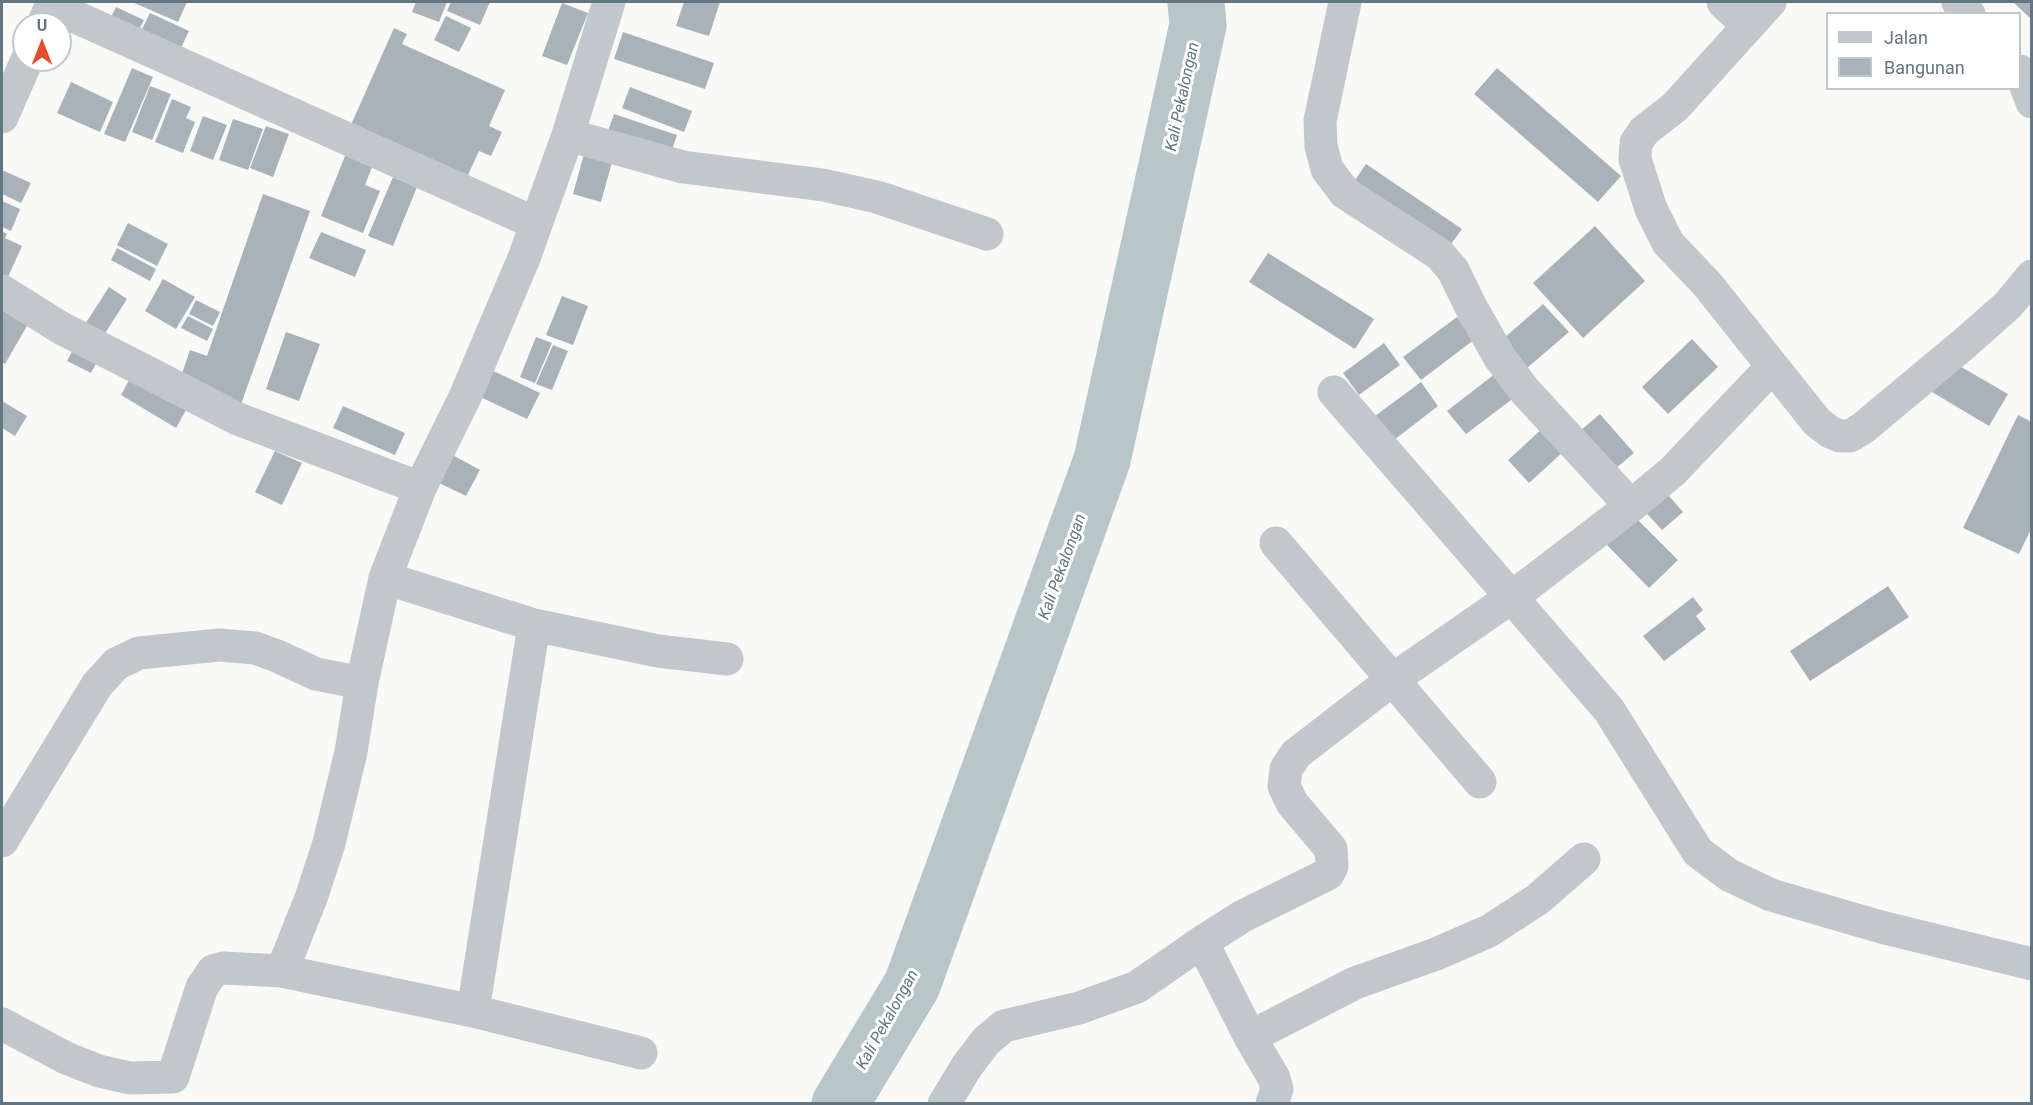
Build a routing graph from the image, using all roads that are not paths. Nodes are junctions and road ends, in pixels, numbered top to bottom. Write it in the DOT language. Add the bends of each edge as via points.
graph roads {
  1 [pos="1345,2"];
  2 [pos="1724,2"];
  3 [pos="1770,2"];
  4 [pos="598,5"];
  5 [pos="49,11"];
  6 [pos="1748,26"];
  7 [pos="22,72"];
  8 [pos="2021,74"];
  9 [pos="2031,102"];
  10 [pos="2,117"];
  11 [pos="568,135"];
  12 [pos="535,223"];
  13 [pos="987,234"];
  14 [pos="2031,276"];
  15 [pos="2,291"];
  16 [pos="1772,367"];
  17 [pos="1334,392"];
  18 [pos="420,488"];
  19 [pos="1631,506"];
  20 [pos="1276,543"];
  21 [pos="385,578"];
  22 [pos="1512,597"];
  23 [pos="534,625"];
  24 [pos="727,659"];
  25 [pos="1392,680"];
  26 [pos="362,683"];
  27 [pos="1480,782"];
  28 [pos="2,841"];
  29 [pos="1584,859"];
  30 [pos="1202,942"];
  31 [pos="2031,964"];
  32 [pos="282,971"];
  33 [pos="473,1011"];
  34 [pos="2,1024"];
  35 [pos="1250,1037"];
  36 [pos="641,1053"];
  37 [pos="169,1090"];
  38 [pos="944,1104"];
  39 [pos="1272,1104"];
  1 -- 19 [label="street" via="1320,121 1327,169 1345,193 1439,254 1453,270 1500,358 1525,391"];
  2 -- 6 [label="street"];
  3 -- 6 [label="street"];
  4 -- 11 [label="street"];
  5 -- 12 [label="street"];
  6 -- 16 [label="street" via="1675,107 1644,131 1636,143 1635,159 1651,209 1668,243 1707,284"];
  7 -- 10 [label="street"];
  8 -- 9 [label="street"];
  11 -- 12 [label="street"];
  11 -- 13 [label="street" via="683,167 823,185 877,197"];
  12 -- 18 [label="street" via="465,397"];
  14 -- 16 [label="street" via="2008,305 1965,344 1850,436 1830,432 1818,422"];
  15 -- 18 [label="street" via="61,328 238,419"];
  16 -- 19 [label="street" via="1673,471"];
  17 -- 22 [label="street"];
  18 -- 21 [label="street"];
  19 -- 22 [label="street"];
  20 -- 25 [label="street"];
  21 -- 23 [label="street"];
  21 -- 26 [label="street"];
  22 -- 25 [label="street"];
  22 -- 31 [label="street" via="1609,710 1698,852 1729,875 1771,895 1830,913"];
  23 -- 24 [label="street" via="658,651"];
  23 -- 33 [label="street"];
  25 -- 27 [label="street"];
  25 -- 30 [label="street" via="1296,754 1286,769 1284,786 1292,803 1331,849 1332,866 1328,874 1243,916"];
  26 -- 28 [label="street" via="316,674 255,648 219,645 140,653 116,664 98,686"];
  26 -- 32 [label="street" via="330,843"];
  29 -- 35 [label="street" via="1538,899 1489,931 1355,983"];
  30 -- 35 [label="street"];
  30 -- 38 [label="street" via="1137,987 1079,1008 1004,1026 986,1041"];
  32 -- 33 [label="street"];
  32 -- 37 [label="street" via="213,971 202,987"];
  33 -- 36 [label="street"];
  34 -- 37 [label="street" via="66,1058"];
  35 -- 39 [label="street" via="1274,1078 1277,1089"];
}
